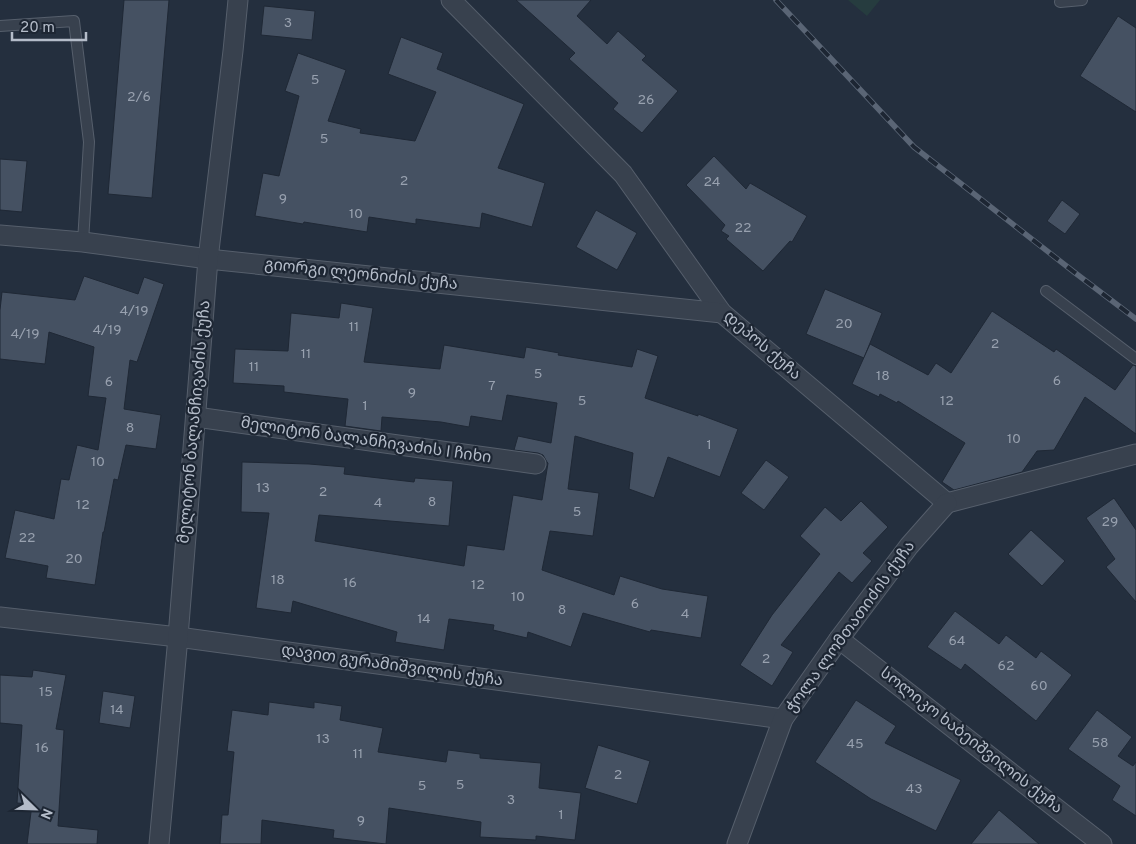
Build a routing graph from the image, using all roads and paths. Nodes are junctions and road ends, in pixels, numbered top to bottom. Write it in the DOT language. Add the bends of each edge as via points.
graph roads {
  1 [pos="238,0"];
  2 [pos="452,0"];
  3 [pos="1082,0"];
  4 [pos="1060,2"];
  5 [pos="0,26"];
  6 [pos="0,235"];
  7 [pos="83,242"];
  8 [pos="208,259"];
  9 [pos="1046,291"];
  10 [pos="722,313"];
  11 [pos="1136,359"];
  12 [pos="196,417"];
  13 [pos="1136,454"];
  14 [pos="536,464"];
  15 [pos="947,503"];
  16 [pos="0,617"];
  17 [pos="178,637"];
  18 [pos="839,639"];
  19 [pos="783,719"];
  20 [pos="159,844"];
  21 [pos="738,844"];
  22 [pos="1102,844"];
  1 -- 8 [label="street, მელიტონ ბალანჩივაძის ქუჩა"];
  2 -- 10 [label="street, დეპოს ქუჩა" via="623,174"];
  3 -- 4 [label="lane"];
  5 -- 7 [label="lane" via="74,21 89,142"];
  6 -- 7 [label="street, გიორგი ლეონიძის ქუჩა"];
  7 -- 8 [label="street, გიორგი ლეონიძის ქუჩა"];
  8 -- 10 [label="street, გიორგი ლეონიძის ქუჩა"];
  8 -- 12 [label="street, მელიტონ ბალანჩივაძის ქუჩა"];
  9 -- 11 [label="lane"];
  10 -- 15 [label="street, დეპოს ქუჩა"];
  12 -- 14 [label="street, მელიტონ ბალანჩივაძის I ჩიხი"];
  12 -- 17 [label="street, მელიტონ ბალანჩივაძის ქუჩა"];
  13 -- 15 [label="street"];
  15 -- 18 [label="street, ჭოლა ლომთათიძის ქუჩა" via="909,546"];
  16 -- 17 [label="street, დავით გურამიშვილის ქუჩა"];
  17 -- 19 [label="street, დავით გურამიშვილის ქუჩა"];
  17 -- 20 [label="street, მელიტონ ბალანჩივაძის ქუჩა"];
  18 -- 19 [label="street, ჭოლა ლომთათიძის ქუჩა"];
  18 -- 22 [label="street, სოლიკო ხაბეიშვილის ქუჩა"];
  19 -- 21 [label="street, ჭოლა ლომთათიძის ქუჩა"];
}
